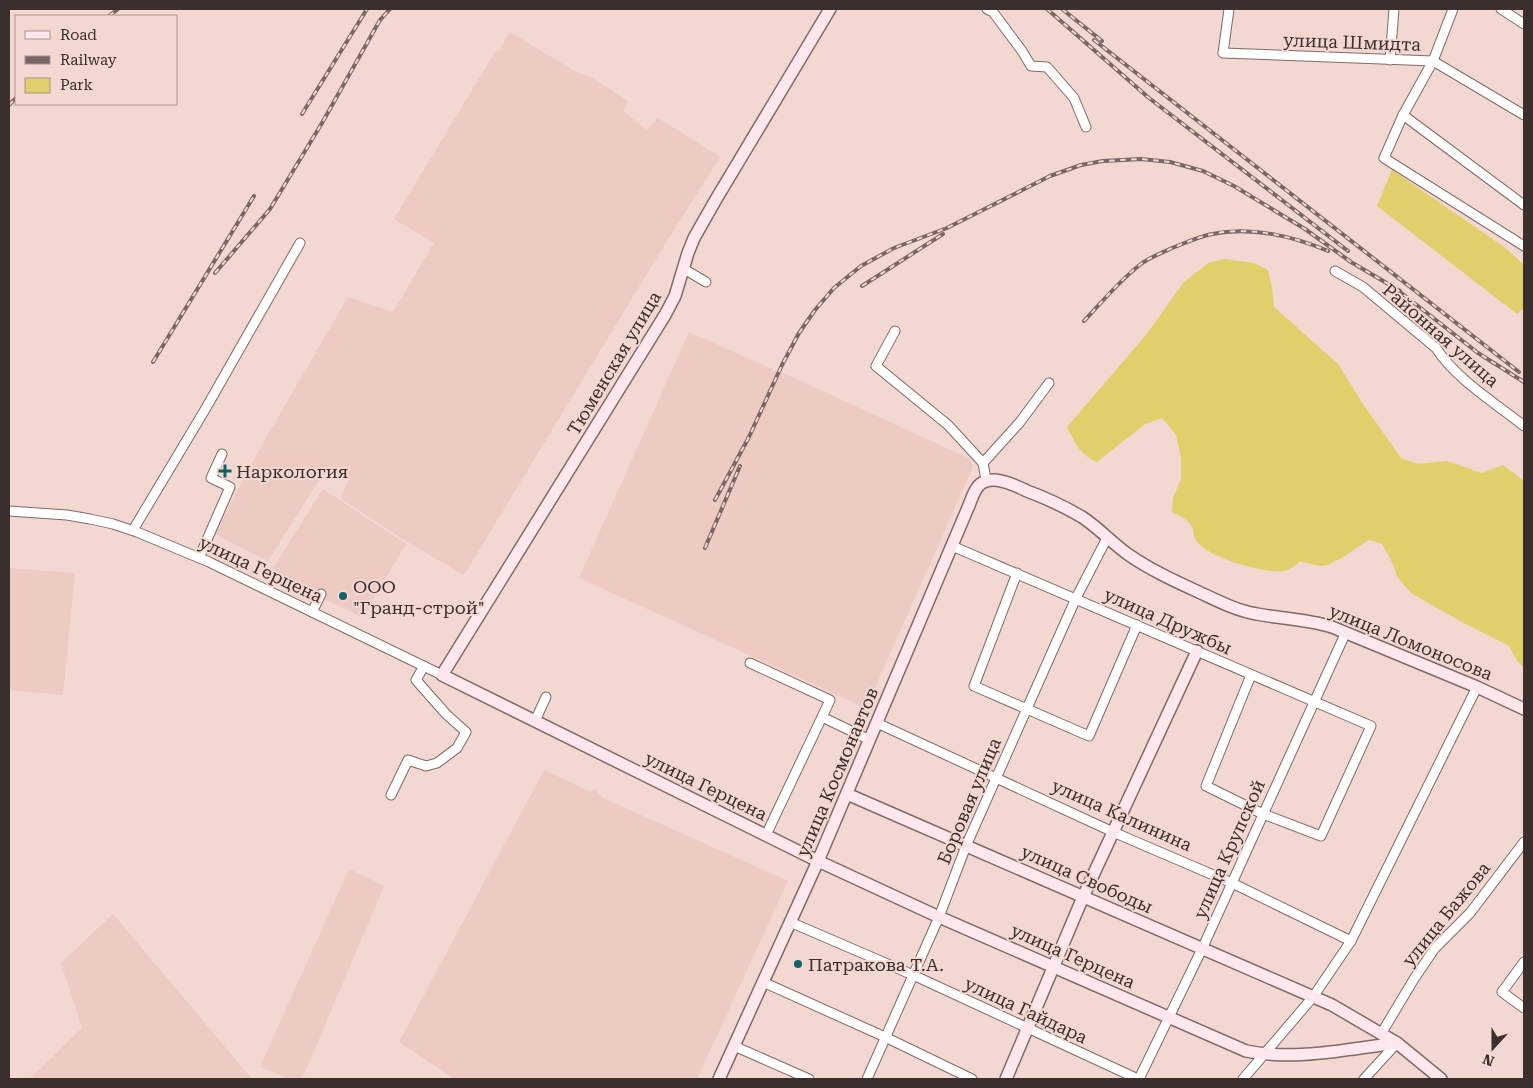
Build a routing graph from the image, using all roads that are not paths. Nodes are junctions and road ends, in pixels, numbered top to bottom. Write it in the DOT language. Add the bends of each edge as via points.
graph roads {
  1 [pos="830,9"];
  2 [pos="987,9"];
  3 [pos="1229,9"];
  4 [pos="1394,9"];
  5 [pos="1453,9"];
  6 [pos="1501,9"];
  7 [pos="1524,24"];
  8 [pos="1390,60"];
  9 [pos="1433,61"];
  10 [pos="1403,115"];
  11 [pos="1524,115"];
  12 [pos="1086,126"];
  13 [pos="1524,205"];
  14 [pos="300,243"];
  15 [pos="1524,246"];
  16 [pos="684,270"];
  17 [pos="1335,271"];
  18 [pos="706,282"];
  19 [pos="895,331"];
  20 [pos="1049,383"];
  21 [pos="1524,426"];
  22 [pos="222,454"];
  23 [pos="983,463"];
  24 [pos="986,480"];
  25 [pos="9,511"];
  26 [pos="133,530"];
  27 [pos="1107,538"];
  28 [pos="952,546"];
  29 [pos="199,558"];
  30 [pos="1017,573"];
  31 [pos="321,594"];
  32 [pos="1076,598"];
  33 [pos="312,612"];
  34 [pos="1138,625"];
  35 [pos="1346,632"];
  36 [pos="1196,651"];
  37 [pos="750,663"];
  38 [pos="424,666"];
  39 [pos="442,675"];
  40 [pos="1251,675"];
  41 [pos="1477,687"];
  42 [pos="546,697"];
  43 [pos="1314,702"];
  44 [pos="1524,709"];
  45 [pos="1027,710"];
  46 [pos="822,717"];
  47 [pos="535,721"];
  48 [pos="877,723"];
  49 [pos="870,740"];
  50 [pos="996,779"];
  51 [pos="847,794"];
  52 [pos="391,795"];
  53 [pos="1263,814"];
  54 [pos="1113,832"];
  55 [pos="766,835"];
  56 [pos="1524,842"];
  57 [pos="966,846"];
  58 [pos="818,861"];
  59 [pos="1232,883"];
  60 [pos="1083,897"];
  61 [pos="938,917"];
  62 [pos="790,922"];
  63 [pos="1351,941"];
  64 [pos="1202,949"];
  65 [pos="1524,962"];
  66 [pos="1054,967"];
  67 [pos="912,976"];
  68 [pos="763,982"];
  69 [pos="1313,997"];
  70 [pos="1524,1008"];
  71 [pos="1168,1018"];
  72 [pos="1028,1028"];
  73 [pos="1381,1034"];
  74 [pos="885,1037"];
  75 [pos="1397,1043"];
  76 [pos="734,1046"];
  77 [pos="1263,1055"];
  78 [pos="719,1079"];
  79 [pos="809,1079"];
  80 [pos="867,1079"];
  81 [pos="972,1079"];
  82 [pos="1006,1079"];
  83 [pos="1139,1079"];
  84 [pos="1243,1079"];
  85 [pos="1364,1079"];
  86 [pos="1441,1079"];
  1 -- 16 [label="street, Тюменская улица" via="715,200 694,238"];
  2 -- 12 [label="street" via="993,12 1031,66 1047,68 1074,98"];
  3 -- 8 [label="street, улица Шмидта" via="1223,53"];
  4 -- 8 [label="street"];
  5 -- 9 [label="street"];
  6 -- 7 [label="street"];
  8 -- 9 [label="street, улица Шмидта"];
  9 -- 10 [label="street"];
  9 -- 11 [label="street, улица Шмидта"];
  10 -- 13 [label="street"];
  10 -- 15 [label="street" via="1384,158"];
  14 -- 26 [label="street"];
  16 -- 18 [label="street"];
  16 -- 39 [label="street, Тюменская улица" via="675,296 660,323"];
  17 -- 21 [label="street, Районная улица" via="1363,287 1436,348 1444,361 1474,387"];
  19 -- 23 [label="street" via="876,366 948,425"];
  20 -- 23 [label="street"];
  22 -- 29 [label="street" via="211,478 230,487"];
  23 -- 24 [label="street"];
  24 -- 27 [label="street, улица Ломоносова" via="1009,483 1067,509"];
  24 -- 28 [label="street, улица Космонавтов" via="977,487"];
  25 -- 26 [label="street, улица Герцена" via="74,516"];
  26 -- 29 [label="street, улица Герцена"];
  27 -- 32 [label="street, Боровая улица"];
  27 -- 35 [label="street, улица Ломоносова" via="1149,567 1233,607 1254,614 1316,622"];
  28 -- 30 [label="street, улица Дружбы"];
  28 -- 48 [label="street, улица Космонавтов"];
  29 -- 33 [label="street, улица Герцена"];
  30 -- 32 [label="street, улица Дружбы"];
  30 -- 45 [label="street" via="974,686"];
  31 -- 33 [label="street"];
  32 -- 34 [label="street, улица Дружбы"];
  32 -- 45 [label="street, Боровая улица"];
  33 -- 38 [label="street, улица Герцена"];
  34 -- 36 [label="street, улица Дружбы"];
  34 -- 45 [label="street" via="1089,736"];
  35 -- 41 [label="street, улица Ломоносова"];
  35 -- 43 [label="street, улица Крупской"];
  36 -- 40 [label="street, улица Дружбы"];
  36 -- 54 [label="street"];
  37 -- 46 [label="street" via="830,700"];
  38 -- 39 [label="street, улица Герцена"];
  38 -- 52 [label="street" via="416,680 466,732 457,748 437,763 426,766 408,760"];
  39 -- 47 [label="street, улица Герцена"];
  40 -- 43 [label="street, улица Дружбы"];
  40 -- 53 [label="street" via="1206,786"];
  41 -- 44 [label="street, улица Ломоносова"];
  41 -- 63 [label="street"];
  42 -- 47 [label="street"];
  43 -- 53 [label="street, улица Крупской"];
  43 -- 53 [label="street, улица Дружбы" via="1371,726 1321,836"];
  45 -- 50 [label="street, Боровая улица"];
  46 -- 49 [label="street"];
  46 -- 55 [label="street"];
  47 -- 55 [label="street, улица Герцена"];
  48 -- 49 [label="street, улица Космонавтов"];
  48 -- 50 [label="street, улица Калинина"];
  49 -- 51 [label="street, улица Космонавтов"];
  50 -- 54 [label="street, улица Калинина"];
  50 -- 57 [label="street, Боровая улица"];
  51 -- 57 [label="street, улица Свободы"];
  51 -- 58 [label="street, улица Космонавтов"];
  53 -- 59 [label="street, улица Крупской"];
  54 -- 59 [label="street, улица Калинина"];
  54 -- 60 [label="street"];
  55 -- 58 [label="street, улица Герцена"];
  56 -- 73 [label="street, улица Бажова" via="1470,913 1435,948"];
  57 -- 60 [label="street, улица Свободы"];
  57 -- 61 [label="street, Боровая улица"];
  58 -- 61 [label="street, улица Герцена"];
  58 -- 62 [label="street, улица Космонавтов"];
  59 -- 63 [label="street, улица Калинина"];
  59 -- 64 [label="street, улица Крупской"];
  60 -- 64 [label="street, улица Свободы"];
  60 -- 66 [label="street"];
  61 -- 66 [label="street, улица Герцена"];
  61 -- 67 [label="street, Боровая улица"];
  62 -- 67 [label="street, улица Гайдара"];
  62 -- 68 [label="street, улица Космонавтов"];
  63 -- 69 [label="street"];
  64 -- 69 [label="street, улица Свободы"];
  64 -- 71 [label="street, улица Крупской"];
  65 -- 70 [label="street" via="1502,992"];
  66 -- 71 [label="street, улица Герцена"];
  66 -- 72 [label="street"];
  67 -- 72 [label="street, улица Гайдара"];
  67 -- 74 [label="street, Боровая улица"];
  68 -- 74 [label="street"];
  68 -- 76 [label="street, улица Космонавтов"];
  69 -- 73 [label="street, улица Свободы"];
  69 -- 77 [label="street"];
  71 -- 77 [label="street, улица Герцена" via="1246,1052"];
  71 -- 83 [label="street, улица Крупской"];
  72 -- 82 [label="street"];
  72 -- 83 [label="street, улица Гайдара"];
  73 -- 75 [label="street, улица Свободы"];
  74 -- 80 [label="street, Боровая улица"];
  74 -- 81 [label="street"];
  75 -- 77 [label="street, улица Герцена" via="1300,1056"];
  75 -- 85 [label="street"];
  75 -- 86 [label="street"];
  76 -- 78 [label="street, улица Космонавтов"];
  76 -- 79 [label="street"];
  77 -- 84 [label="street"];
}
